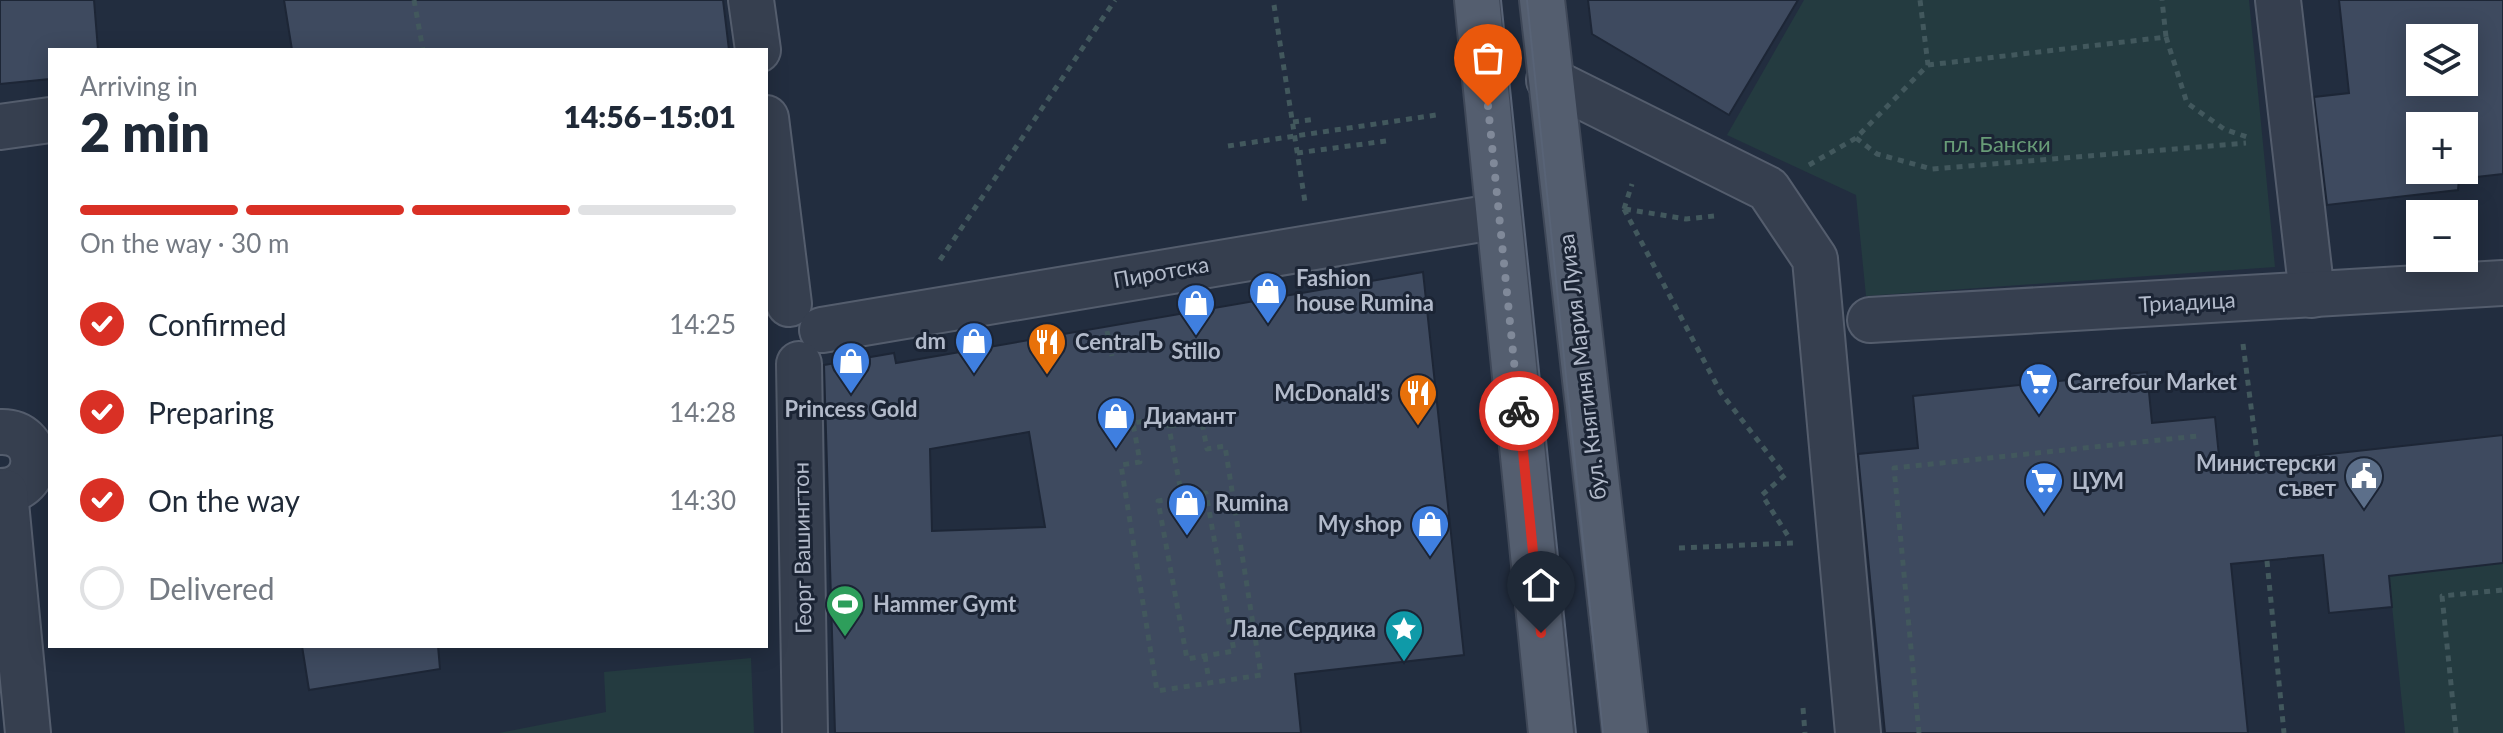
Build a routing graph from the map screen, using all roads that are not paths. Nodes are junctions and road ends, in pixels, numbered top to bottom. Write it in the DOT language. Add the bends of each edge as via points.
graph roads {
  1 [pos="751,0"];
  2 [pos="1477,0"];
  3 [pos="1542,0"];
  4 [pos="2278,0"];
  5 [pos="758,48"];
  6 [pos="1549,80"];
  7 [pos="48,120"];
  8 [pos="0,127"];
  9 [pos="768,153"];
  10 [pos="1499,216"];
  11 [pos="2503,283"];
  12 [pos="2312,295"];
  13 [pos="777,312"];
  14 [pos="1870,320"];
  15 [pos="796,347"];
  16 [pos="0,432"];
  17 [pos="42,457"];
  18 [pos="2,492"];
  19 [pos="28,733"];
  20 [pos="805,733"];
  21 [pos="1551,733"];
  22 [pos="1625,733"];
  23 [pos="1858,733"];
  1 -- 5 [label="street"];
  2 -- 10 [label="main road"];
  3 -- 6 [label="main road, бул. Княгиня Мария Луиза"];
  4 -- 12 [label="street"];
  6 -- 22 [label="main road, бул. Княгиня Мария Луиза"];
  6 -- 23 [label="street" via="1768,189 1815,259"];
  7 -- 8 [label="street"];
  9 -- 13 [label="street"];
  10 -- 15 [label="street, Пиротска" via="902,317"];
  10 -- 21 [label="main road"];
  11 -- 12 [label="street, Триадица"];
  12 -- 14 [label="street, Триадица"];
  13 -- 15 [label="street" via="807,308 814,313"];
  15 -- 20 [label="street, Георг Вашингтон"];
  16 -- 17 [label="street" via="25,441"];
  17 -- 18 [label="street" via="30,477 15,490"];
  18 -- 19 [label="street"];
}
